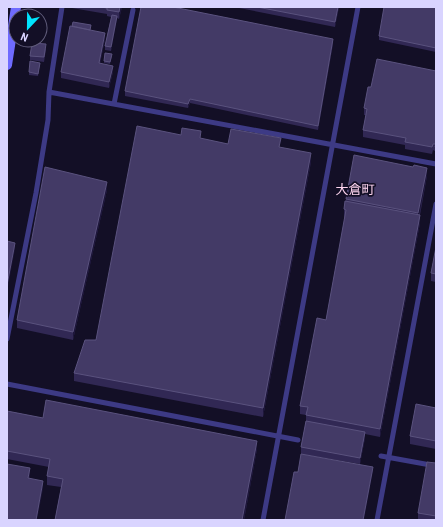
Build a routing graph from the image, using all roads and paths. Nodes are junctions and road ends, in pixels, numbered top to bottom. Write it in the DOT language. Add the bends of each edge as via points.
graph roads {
  1 [pos="16,7"];
  2 [pos="62,7"];
  3 [pos="358,7"];
  4 [pos="133,10"];
  5 [pos="7,66"];
  6 [pos="49,92"];
  7 [pos="114,104"];
  8 [pos="333,145"];
  9 [pos="436,164"];
  10 [pos="436,204"];
  11 [pos="7,339"];
  12 [pos="7,384"];
  13 [pos="278,436"];
  14 [pos="298,440"];
  15 [pos="381,456"];
  16 [pos="390,457"];
  17 [pos="436,466"];
  18 [pos="263,520"];
  19 [pos="377,520"];
  1 -- 5 [label="street"];
  2 -- 6 [label="lane"];
  3 -- 8 [label="lane"];
  4 -- 7 [label="lane"];
  6 -- 7 [label="lane"];
  6 -- 11 [label="lane" via="44,149"];
  7 -- 8 [label="lane"];
  8 -- 9 [label="lane"];
  8 -- 13 [label="lane"];
  10 -- 16 [label="lane"];
  12 -- 13 [label="lane"];
  13 -- 14 [label="lane"];
  13 -- 18 [label="lane"];
  15 -- 16 [label="lane"];
  16 -- 17 [label="lane"];
  16 -- 19 [label="lane"];
}
